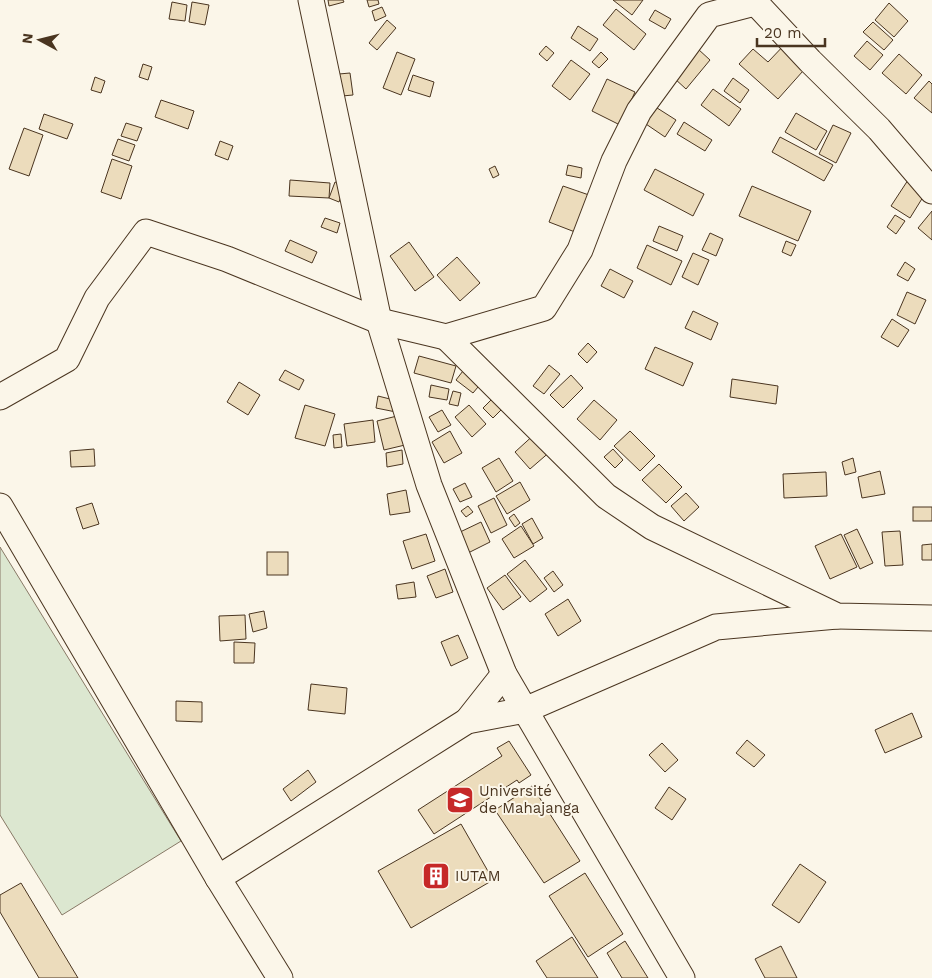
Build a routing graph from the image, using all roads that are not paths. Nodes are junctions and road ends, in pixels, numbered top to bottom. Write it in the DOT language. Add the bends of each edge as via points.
graph roads {
  1 [pos="311,0"];
  2 [pos="754,1"];
  3 [pos="932,192"];
  4 [pos="379,321"];
  5 [pos="446,337"];
  6 [pos="0,397"];
  7 [pos="0,506"];
  8 [pos="837,616"];
  9 [pos="932,618"];
  10 [pos="504,674"];
  11 [pos="525,710"];
  12 [pos="467,721"];
  13 [pos="218,878"];
  14 [pos="280,978"];
  15 [pos="682,978"];
  1 -- 4 [label="street"];
  2 -- 3 [label="street" via="879,129"];
  2 -- 5 [label="street" via="709,15 639,111 614,161 580,250 544,308"];
  4 -- 5 [label="street"];
  4 -- 6 [label="street" via="227,259 146,232 97,298 67,359"];
  4 -- 10 [label="street" via="429,485"];
  5 -- 8 [label="street" via="606,496 652,528"];
  7 -- 13 [label="street"];
  8 -- 9 [label="street"];
  8 -- 11 [label="street" via="716,627"];
  10 -- 11 [label="street"];
  10 -- 12 [label="street"];
  11 -- 12 [label="street"];
  11 -- 15 [label="street"];
  12 -- 13 [label="street"];
  13 -- 14 [label="street"];
}
